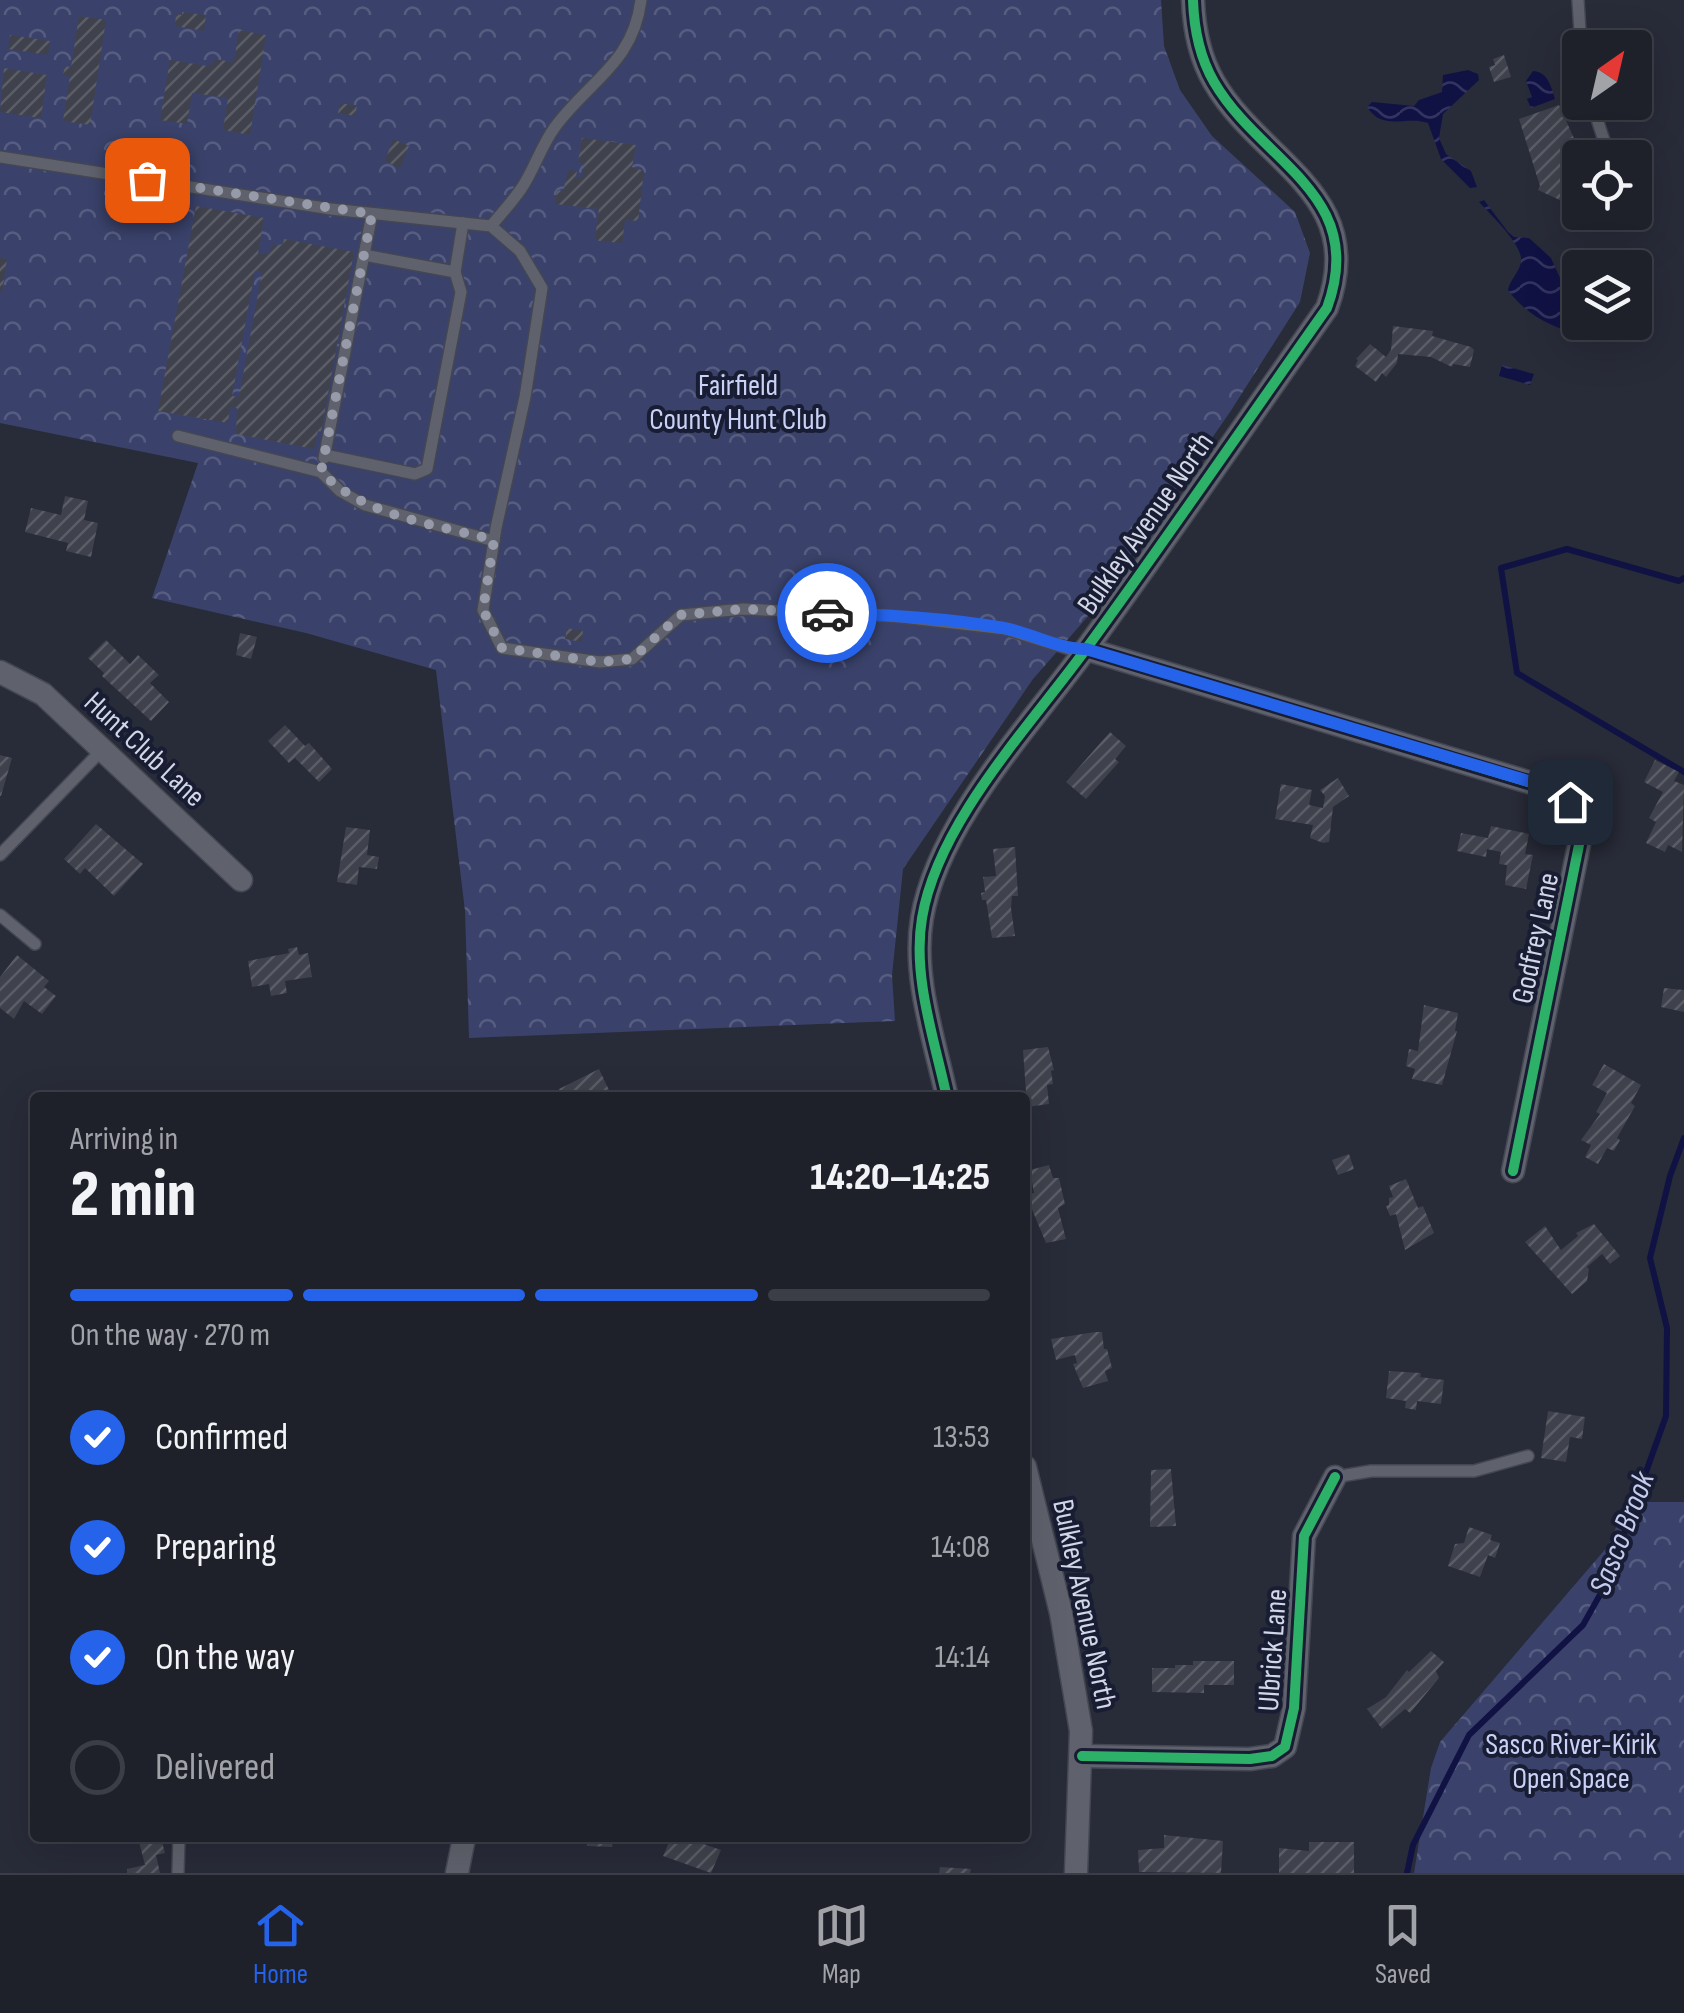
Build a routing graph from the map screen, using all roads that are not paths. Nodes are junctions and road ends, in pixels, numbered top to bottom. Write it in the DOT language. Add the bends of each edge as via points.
graph roads {
  1 [pos="641,0"];
  2 [pos="1193,0"];
  3 [pos="1578,0"];
  4 [pos="1580,30"];
  5 [pos="0,157"];
  6 [pos="372,214"];
  7 [pos="464,223"];
  8 [pos="491,226"];
  9 [pos="364,255"];
  10 [pos="455,272"];
  11 [pos="178,436"];
  12 [pos="324,455"];
  13 [pos="321,472"];
  14 [pos="494,540"];
  15 [pos="1086,649"];
  16 [pos="0,672"];
  17 [pos="102,750"];
  18 [pos="0,855"];
  19 [pos="241,880"];
  20 [pos="0,915"];
  21 [pos="34,944"];
  22 [pos="946,1092"];
  23 [pos="1513,1171"];
  24 [pos="1528,1456"];
  25 [pos="1335,1477"];
  26 [pos="1030,1487"];
  27 [pos="1082,1756"];
  28 [pos="179,1842"];
  29 [pos="463,1842"];
  30 [pos="178,1873"];
  31 [pos="457,1873"];
  32 [pos="1076,1873"];
  1 -- 8 [label="lane" via="628,47 553,130"];
  2 -- 15 [label="street, Bulkley Avenue North" via="1198,46 1214,81 1326,213 1339,261 1335,286 1327,308"];
  3 -- 4 [label="lane"];
  5 -- 6 [label="lane"];
  6 -- 7 [label="lane"];
  6 -- 9 [label="lane"];
  7 -- 8 [label="lane"];
  7 -- 10 [label="lane"];
  8 -- 14 [label="lane" via="520,251 542,288"];
  9 -- 10 [label="lane"];
  9 -- 12 [label="lane"];
  10 -- 12 [label="lane" via="461,292 427,469 415,474"];
  11 -- 13 [label="lane"];
  12 -- 13 [label="lane"];
  13 -- 14 [label="lane" via="365,505"];
  14 -- 15 [label="lane" via="483,610 502,648 600,662 632,659 680,615 743,609 1006,628"];
  15 -- 22 [label="street, Bulkley Avenue North" via="997,766 933,878 920,965"];
  15 -- 23 [label="street, Godfrey Lane" via="1545,786 1570,802 1581,836"];
  16 -- 17 [label="street, Hunt Club Lane" via="43,694"];
  17 -- 18 [label="lane"];
  17 -- 19 [label="street, Hunt Club Lane"];
  20 -- 21 [label="lane"];
  24 -- 25 [label="lane" via="1474,1471"];
  25 -- 27 [label="street, Ulbrick Lane" via="1304,1536 1294,1708 1285,1748 1250,1759"];
  26 -- 27 [label="street, Bulkley Avenue North" via="1061,1613"];
  27 -- 32 [label="street, Bulkley Avenue North"];
  28 -- 30 [label="lane"];
  29 -- 31 [label="street"];
}
